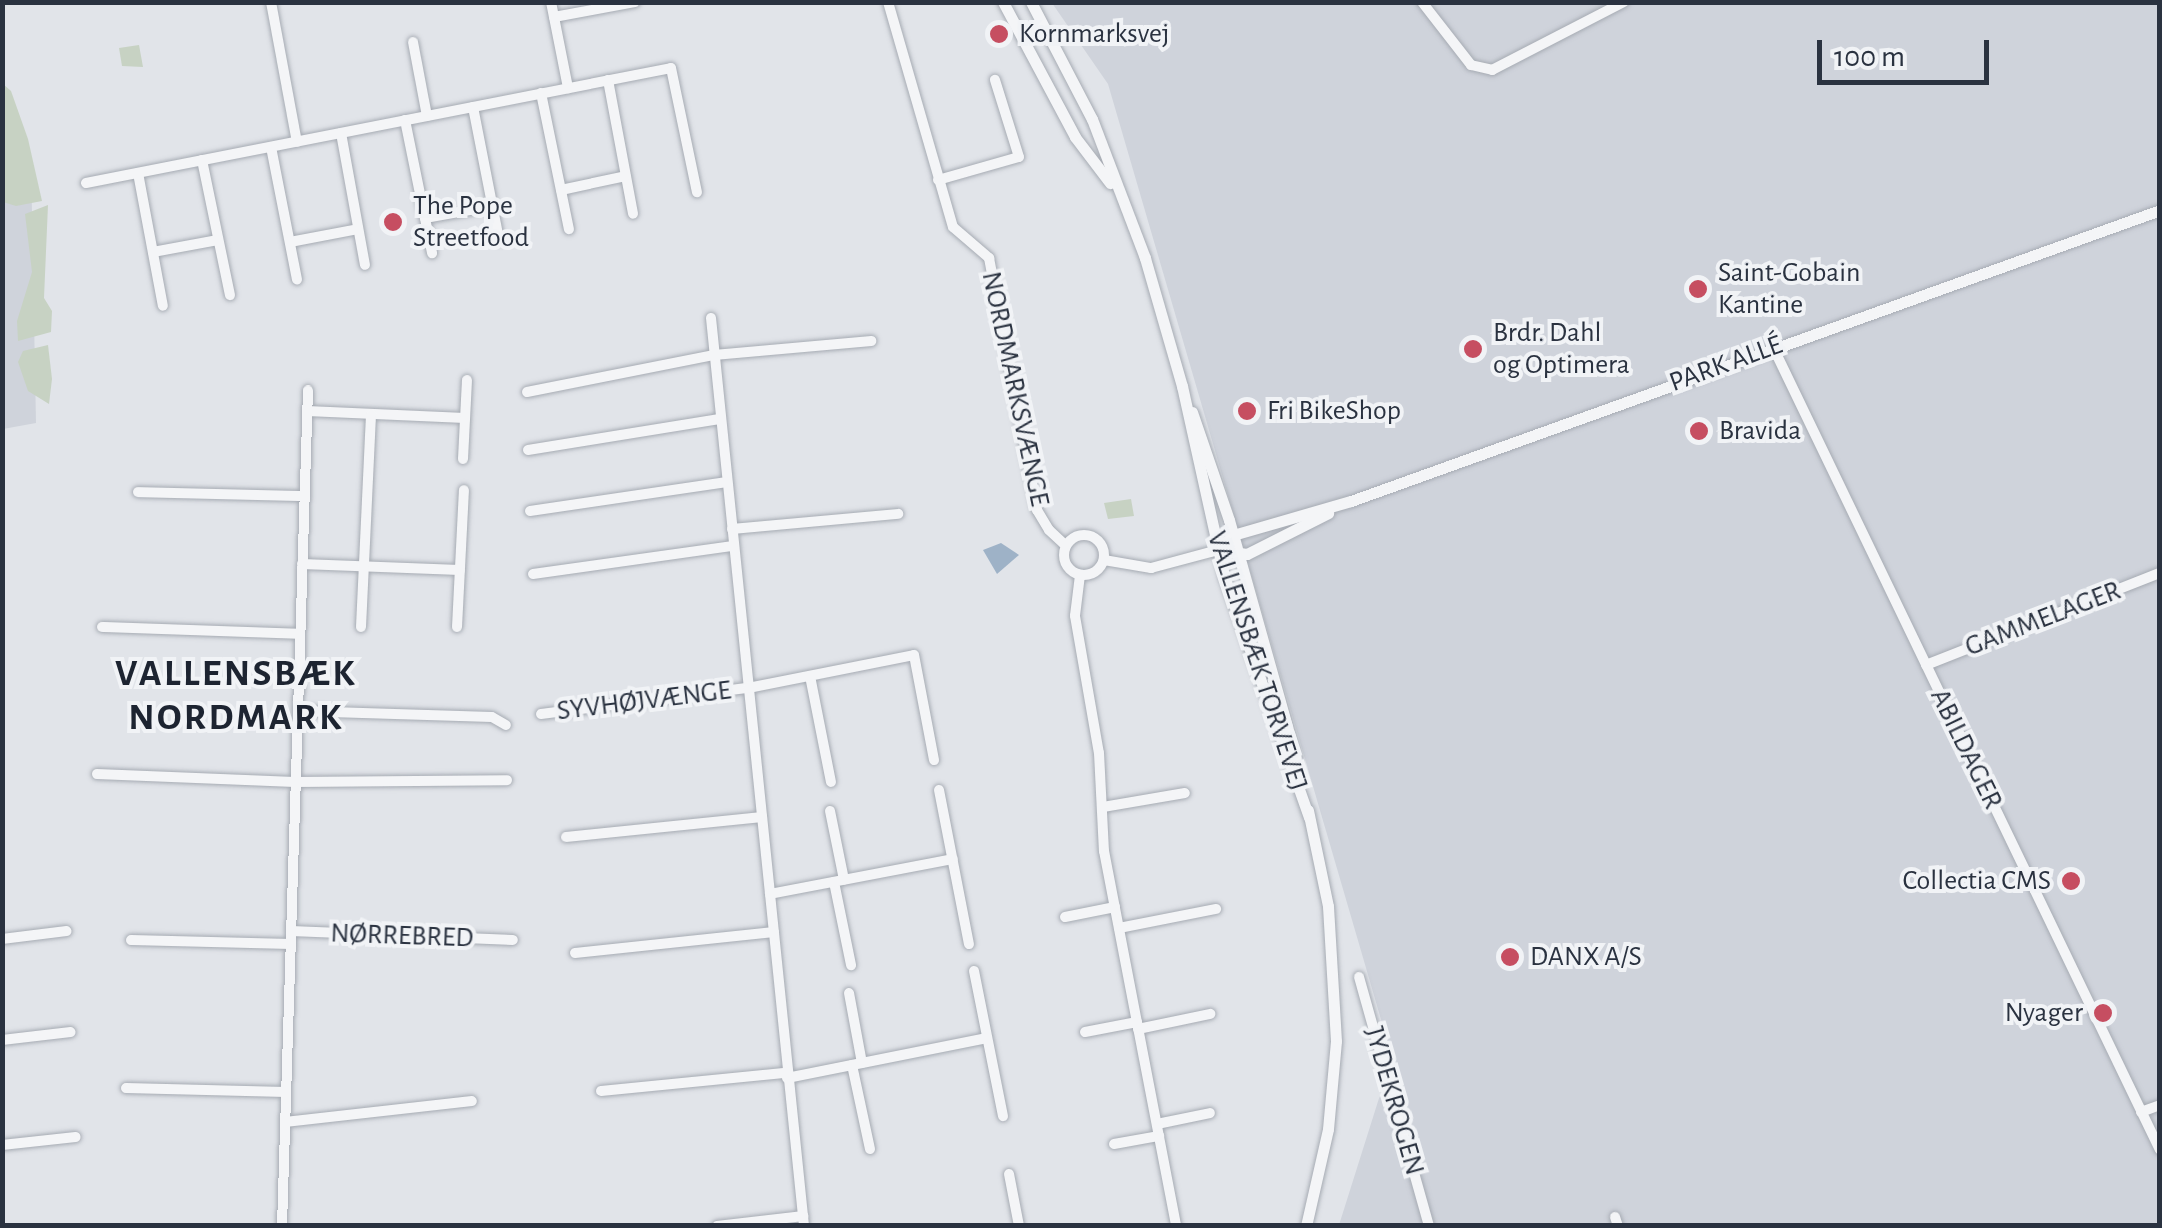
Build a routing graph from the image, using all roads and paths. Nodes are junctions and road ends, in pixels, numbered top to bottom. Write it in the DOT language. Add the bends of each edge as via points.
graph roads {
  1 [pos="271,2"];
  2 [pos="551,2"];
  3 [pos="634,2"];
  4 [pos="888,2"];
  5 [pos="1003,2"];
  6 [pos="1030,2"];
  7 [pos="1422,2"];
  8 [pos="1624,2"];
  9 [pos="554,17"];
  10 [pos="413,42"];
  11 [pos="608,80"];
  12 [pos="996,80"];
  13 [pos="568,88"];
  14 [pos="541,93"];
  15 [pos="474,107"];
  16 [pos="427,116"];
  17 [pos="405,120"];
  18 [pos="341,133"];
  19 [pos="298,142"];
  20 [pos="271,146"];
  21 [pos="202,160"];
  22 [pos="138,173"];
  23 [pos="626,176"];
  24 [pos="938,180"];
  25 [pos="86,183"];
  26 [pos="561,190"];
  27 [pos="1116,190"];
  28 [pos="697,192"];
  29 [pos="492,206"];
  30 [pos="2160,210"];
  31 [pos="633,214"];
  32 [pos="425,218"];
  33 [pos="358,229"];
  34 [pos="569,229"];
  35 [pos="499,239"];
  36 [pos="218,240"];
  37 [pos="290,242"];
  38 [pos="153,252"];
  39 [pos="432,253"];
  40 [pos="365,265"];
  41 [pos="297,279"];
  42 [pos="230,295"];
  43 [pos="163,306"];
  44 [pos="711,318"];
  45 [pos="871,341"];
  46 [pos="1773,347"];
  47 [pos="714,355"];
  48 [pos="467,380"];
  49 [pos="1182,386"];
  50 [pos="308,390"];
  51 [pos="527,392"];
  52 [pos="307,411"];
  53 [pos="370,414"];
  54 [pos="466,418"];
  55 [pos="720,419"];
  56 [pos="528,450"];
  57 [pos="463,459"];
  58 [pos="727,482"];
  59 [pos="464,490"];
  60 [pos="138,492"];
  61 [pos="304,496"];
  62 [pos="1351,501"];
  63 [pos="530,511"];
  64 [pos="898,514"];
  65 [pos="732,530"];
  66 [pos="1233,534"];
  67 [pos="734,546"];
  68 [pos="1066,546"];
  69 [pos="1218,550"];
  70 [pos="1238,556"];
  71 [pos="1104,560"];
  72 [pos="302,564"];
  73 [pos="364,567"];
  74 [pos="460,570"];
  75 [pos="532,574"];
  76 [pos="2160,574"];
  77 [pos="1080,575"];
  78 [pos="102,627"];
  79 [pos="361,627"];
  80 [pos="457,627"];
  81 [pos="300,634"];
  82 [pos="1926,665"];
  83 [pos="810,676"];
  84 [pos="748,688"];
  85 [pos="298,712"];
  86 [pos="540,714"];
  87 [pos="506,725"];
  88 [pos="934,760"];
  89 [pos="96,774"];
  90 [pos="507,780"];
  91 [pos="296,782"];
  92 [pos="831,782"];
  93 [pos="939,790"];
  94 [pos="1185,793"];
  95 [pos="1103,807"];
  96 [pos="830,811"];
  97 [pos="762,816"];
  98 [pos="1309,818"];
  99 [pos="566,836"];
  100 [pos="953,859"];
  101 [pos="839,881"];
  102 [pos="770,894"];
  103 [pos="1114,907"];
  104 [pos="1216,909"];
  105 [pos="1066,917"];
  106 [pos="1119,928"];
  107 [pos="66,931"];
  108 [pos="291,932"];
  109 [pos="774,932"];
  110 [pos="2,939"];
  111 [pos="131,940"];
  112 [pos="513,940"];
  113 [pos="291,944"];
  114 [pos="969,944"];
  115 [pos="575,953"];
  116 [pos="851,965"];
  117 [pos="974,971"];
  118 [pos="1359,977"];
  119 [pos="849,993"];
  120 [pos="1210,1014"];
  121 [pos="1138,1025"];
  122 [pos="70,1032"];
  123 [pos="1085,1032"];
  124 [pos="987,1038"];
  125 [pos="2,1040"];
  126 [pos="857,1064"];
  127 [pos="787,1075"];
  128 [pos="126,1088"];
  129 [pos="601,1090"];
  130 [pos="286,1092"];
  131 [pos="472,1101"];
  132 [pos="2160,1105"];
  133 [pos="2142,1112"];
  134 [pos="1210,1113"];
  135 [pos="1003,1116"];
  136 [pos="286,1122"];
  137 [pos="1158,1130"];
  138 [pos="76,1137"];
  139 [pos="1114,1144"];
  140 [pos="2,1145"];
  141 [pos="870,1149"];
  142 [pos="2160,1150"];
  143 [pos="1009,1174"];
  144 [pos="803,1221"];
  145 [pos="282,1226"];
  146 [pos="717,1226"];
  147 [pos="1019,1226"];
  148 [pos="1176,1226"];
  149 [pos="1306,1226"];
  150 [pos="1429,1226"];
  1 -- 19 [label="street"];
  2 -- 9 [label="street"];
  3 -- 9 [label="street"];
  4 -- 24 [label="street, NORDMARKSVÆNGE"];
  5 -- 27 [label="street, VALLENSBÆK TORVEVEJ" via="1075,137"];
  6 -- 27 [label="street, VALLENSBÆK TORVEVEJ" via="1092,119"];
  7 -- 8 [label="street" via="1471,65 1492,70"];
  9 -- 13 [label="street"];
  10 -- 16 [label="street"];
  11 -- 13 [label="street"];
  11 -- 23 [label="street"];
  11 -- 28 [label="street" via="671,68"];
  12 -- 24 [label="street" via="1018,157"];
  13 -- 14 [label="street"];
  14 -- 15 [label="street"];
  14 -- 26 [label="street"];
  15 -- 16 [label="street"];
  15 -- 29 [label="street"];
  16 -- 17 [label="street"];
  17 -- 18 [label="street"];
  17 -- 32 [label="street"];
  18 -- 19 [label="street"];
  18 -- 33 [label="street"];
  19 -- 20 [label="street"];
  20 -- 21 [label="street"];
  20 -- 37 [label="street"];
  21 -- 22 [label="street"];
  21 -- 36 [label="street"];
  22 -- 25 [label="street"];
  22 -- 38 [label="street"];
  23 -- 26 [label="street"];
  23 -- 31 [label="street"];
  24 -- 68 [label="street, NORDMARKSVÆNGE" via="953,227 988,258 1037,510"];
  26 -- 34 [label="street"];
  27 -- 49 [label="street, VALLENSBÆK TORVEVEJ" via="1145,258"];
  29 -- 32 [label="street"];
  29 -- 35 [label="street"];
  30 -- 46 [label="street, PARK ALLÉ"];
  32 -- 39 [label="street"];
  33 -- 37 [label="street"];
  33 -- 40 [label="street"];
  36 -- 38 [label="street"];
  36 -- 42 [label="street"];
  37 -- 41 [label="street"];
  38 -- 43 [label="street"];
  44 -- 47 [label="street, SYVHØJVÆNGE"];
  45 -- 47 [label="street"];
  46 -- 62 [label="street, PARK ALLÉ"];
  46 -- 82 [label="street, ABILDAGER"];
  47 -- 51 [label="street"];
  47 -- 55 [label="street, SYVHØJVÆNGE"];
  48 -- 54 [label="street"];
  49 -- 66 [label="street, VALLENSBÆK TORVEVEJ"];
  49 -- 69 [label="street, VALLENSBÆK TORVEVEJ"];
  50 -- 52 [label="street, NØRREBRED"];
  52 -- 53 [label="street"];
  52 -- 61 [label="street, NØRREBRED"];
  53 -- 54 [label="street"];
  53 -- 73 [label="street"];
  54 -- 57 [label="street"];
  55 -- 56 [label="street"];
  55 -- 58 [label="street, SYVHØJVÆNGE"];
  58 -- 63 [label="street"];
  58 -- 65 [label="street, SYVHØJVÆNGE"];
  59 -- 74 [label="street"];
  60 -- 61 [label="street"];
  61 -- 72 [label="street, NØRREBRED"];
  62 -- 66 [label="street, PARK ALLÉ"];
  62 -- 70 [label="street, PARK ALLÉ"];
  64 -- 65 [label="street"];
  65 -- 67 [label="street, SYVHØJVÆNGE"];
  66 -- 69 [label="street"];
  66 -- 70 [label="street, VALLENSBÆK TORVEVEJ"];
  67 -- 75 [label="street"];
  67 -- 84 [label="street, SYVHØJVÆNGE"];
  68 -- 71 [label="street" via="1077,536 1091,536"];
  68 -- 77 [label="street" via="1067,566"];
  69 -- 70 [label="street"];
  69 -- 71 [label="street" via="1151,568"];
  69 -- 98 [label="street, VALLENSBÆK TORVEVEJ"];
  70 -- 98 [label="street, VALLENSBÆK TORVEVEJ"];
  71 -- 77 [label="street" via="1098,570"];
  72 -- 73 [label="street"];
  72 -- 81 [label="street, NØRREBRED"];
  73 -- 74 [label="street"];
  73 -- 79 [label="street"];
  74 -- 80 [label="street"];
  76 -- 82 [label="street, GAMMELAGER"];
  77 -- 95 [label="street" via="1074,616"];
  78 -- 81 [label="street"];
  81 -- 85 [label="street, NØRREBRED"];
  82 -- 133 [label="street, ABILDAGER"];
  83 -- 84 [label="street, SYVHØJVÆNGE"];
  83 -- 88 [label="street, SYVHØJVÆNGE" via="914,655"];
  83 -- 92 [label="street"];
  84 -- 86 [label="street, SYVHØJVÆNGE"];
  84 -- 97 [label="street, SYVHØJVÆNGE"];
  85 -- 87 [label="street" via="492,717"];
  85 -- 91 [label="street, NØRREBRED"];
  89 -- 91 [label="street"];
  90 -- 91 [label="street"];
  91 -- 108 [label="street, NØRREBRED"];
  93 -- 100 [label="street"];
  94 -- 95 [label="street"];
  95 -- 103 [label="street"];
  96 -- 101 [label="street"];
  97 -- 99 [label="street"];
  97 -- 102 [label="street, SYVHØJVÆNGE"];
  98 -- 149 [label="street, VALLENSBÆK TORVEVEJ" via="1330,920 1336,1040 1328,1129"];
  100 -- 101 [label="street"];
  100 -- 114 [label="street"];
  101 -- 102 [label="street"];
  101 -- 116 [label="street"];
  102 -- 109 [label="street, SYVHØJVÆNGE"];
  103 -- 105 [label="street"];
  103 -- 106 [label="street"];
  104 -- 106 [label="street"];
  106 -- 121 [label="street"];
  107 -- 110 [label="street"];
  108 -- 112 [label="street, NØRREBRED"];
  108 -- 113 [label="street, NØRREBRED"];
  109 -- 115 [label="street"];
  109 -- 127 [label="street, SYVHØJVÆNGE"];
  111 -- 113 [label="street, NØRREBRED"];
  113 -- 130 [label="street, NØRREBRED"];
  117 -- 124 [label="street"];
  118 -- 150 [label="street, JYDEKROGEN"];
  119 -- 126 [label="street"];
  120 -- 121 [label="street"];
  121 -- 123 [label="street"];
  121 -- 137 [label="street"];
  122 -- 125 [label="street"];
  124 -- 126 [label="street"];
  124 -- 135 [label="street"];
  126 -- 127 [label="street"];
  126 -- 141 [label="street"];
  127 -- 129 [label="street"];
  127 -- 144 [label="street, SYVHØJVÆNGE"];
  128 -- 130 [label="street"];
  130 -- 136 [label="street, NØRREBRED"];
  131 -- 136 [label="street"];
  132 -- 133 [label="street"];
  133 -- 142 [label="street, ABILDAGER"];
  134 -- 137 [label="street"];
  136 -- 145 [label="street, NØRREBRED"];
  137 -- 139 [label="street"];
  137 -- 148 [label="street"];
  138 -- 140 [label="street"];
  143 -- 147 [label="street"];
  144 -- 146 [label="street, SYVHØJVÆNGE"];
}
